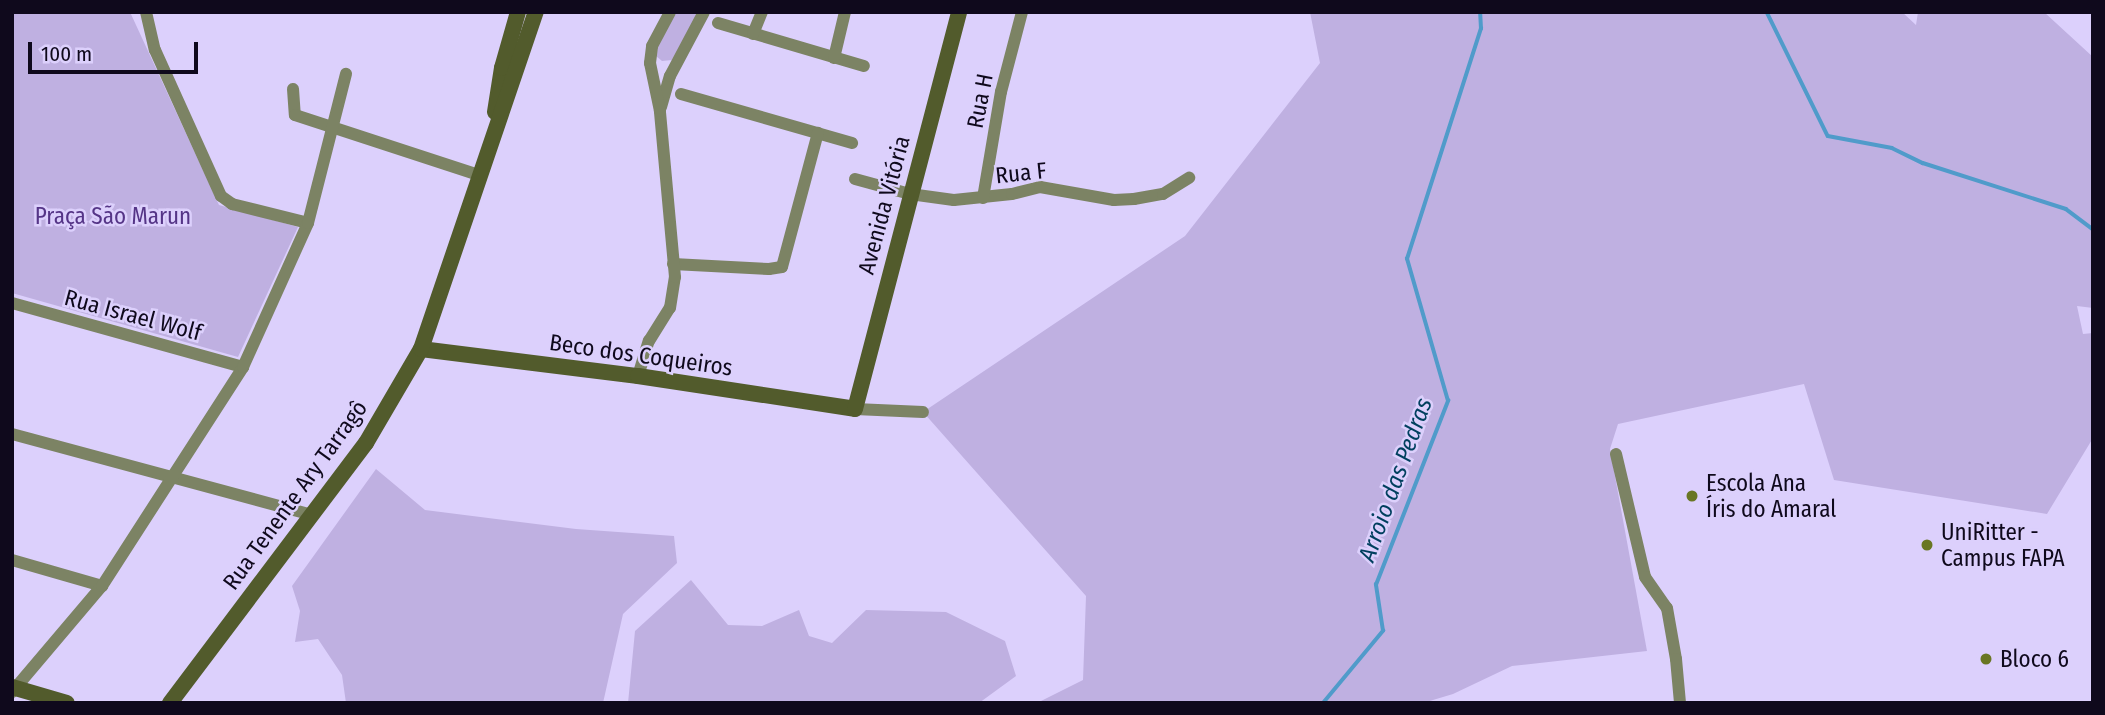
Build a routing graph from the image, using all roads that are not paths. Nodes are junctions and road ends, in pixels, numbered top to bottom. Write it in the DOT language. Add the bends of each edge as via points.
graph roads {
  1 [pos="146,12"];
  2 [pos="518,12"];
  3 [pos="536,12"];
  4 [pos="670,12"];
  5 [pos="704,12"];
  6 [pos="762,12"];
  7 [pos="845,12"];
  8 [pos="959,12"];
  9 [pos="1022,12"];
  10 [pos="718,23"];
  11 [pos="753,34"];
  12 [pos="650,58"];
  13 [pos="834,58"];
  14 [pos="675,65"];
  15 [pos="864,66"];
  16 [pos="346,74"];
  17 [pos="293,89"];
  18 [pos="681,94"];
  19 [pos="660,111"];
  20 [pos="332,127"];
  21 [pos="818,133"];
  22 [pos="490,142"];
  23 [pos="852,143"];
  24 [pos="479,175"];
  25 [pos="1189,178"];
  26 [pos="855,179"];
  27 [pos="910,194"];
  28 [pos="983,198"];
  29 [pos="308,223"];
  30 [pos="673,264"];
  31 [pos="12,303"];
  32 [pos="421,349"];
  33 [pos="243,367"];
  34 [pos="638,376"];
  35 [pos="855,409"];
  36 [pos="923,412"];
  37 [pos="12,434"];
  38 [pos="1616,454"];
  39 [pos="174,477"];
  40 [pos="313,515"];
  41 [pos="12,560"];
  42 [pos="102,586"];
  43 [pos="14,689"];
  44 [pos="67,703"];
  45 [pos="170,703"];
  46 [pos="1680,703"];
  1 -- 29 [label="street" via="155,50 221,196 232,204"];
  2 -- 22 [label="main road, Rua Tenente Ary Tarragô" via="502,68"];
  3 -- 22 [label="main road, Rua Tenente Ary Tarragô"];
  4 -- 12 [label="street"];
  5 -- 14 [label="street"];
  6 -- 11 [label="street"];
  7 -- 13 [label="street"];
  8 -- 27 [label="main road, Avenida Vitória"];
  9 -- 28 [label="street, Rua H"];
  10 -- 11 [label="street"];
  11 -- 13 [label="street"];
  12 -- 14 [label="street" via="661,69"];
  12 -- 19 [label="street"];
  13 -- 15 [label="street"];
  14 -- 19 [label="street"];
  16 -- 20 [label="street"];
  17 -- 20 [label="street" via="293,114"];
  18 -- 21 [label="street"];
  19 -- 30 [label="street"];
  20 -- 24 [label="street"];
  20 -- 29 [label="street"];
  21 -- 23 [label="street"];
  21 -- 30 [label="street" via="782,267"];
  22 -- 24 [label="main road, Rua Tenente Ary Tarragô"];
  24 -- 32 [label="main road, Rua Tenente Ary Tarragô"];
  25 -- 28 [label="street, Rua F" via="1163,194 1134,199 1114,200 1040,187"];
  26 -- 27 [label="street, Rua F"];
  27 -- 28 [label="street, Rua F" via="954,200"];
  27 -- 35 [label="main road, Avenida Vitória"];
  29 -- 33 [label="street"];
  30 -- 34 [label="street" via="670,308 649,341"];
  31 -- 33 [label="street, Rua Israel Wolf"];
  32 -- 34 [label="main road, Beco dos Coqueiros"];
  32 -- 40 [label="main road, Rua Tenente Ary Tarragô" via="366,443"];
  33 -- 39 [label="street"];
  34 -- 35 [label="main road, Beco dos Coqueiros"];
  35 -- 36 [label="street"];
  37 -- 39 [label="street"];
  38 -- 46 [label="street" via="1645,577 1667,608"];
  39 -- 40 [label="street"];
  39 -- 42 [label="street"];
  40 -- 45 [label="main road, Rua Tenente Ary Tarragô"];
  41 -- 42 [label="street"];
  42 -- 43 [label="street"];
  43 -- 44 [label="main road"];
}
